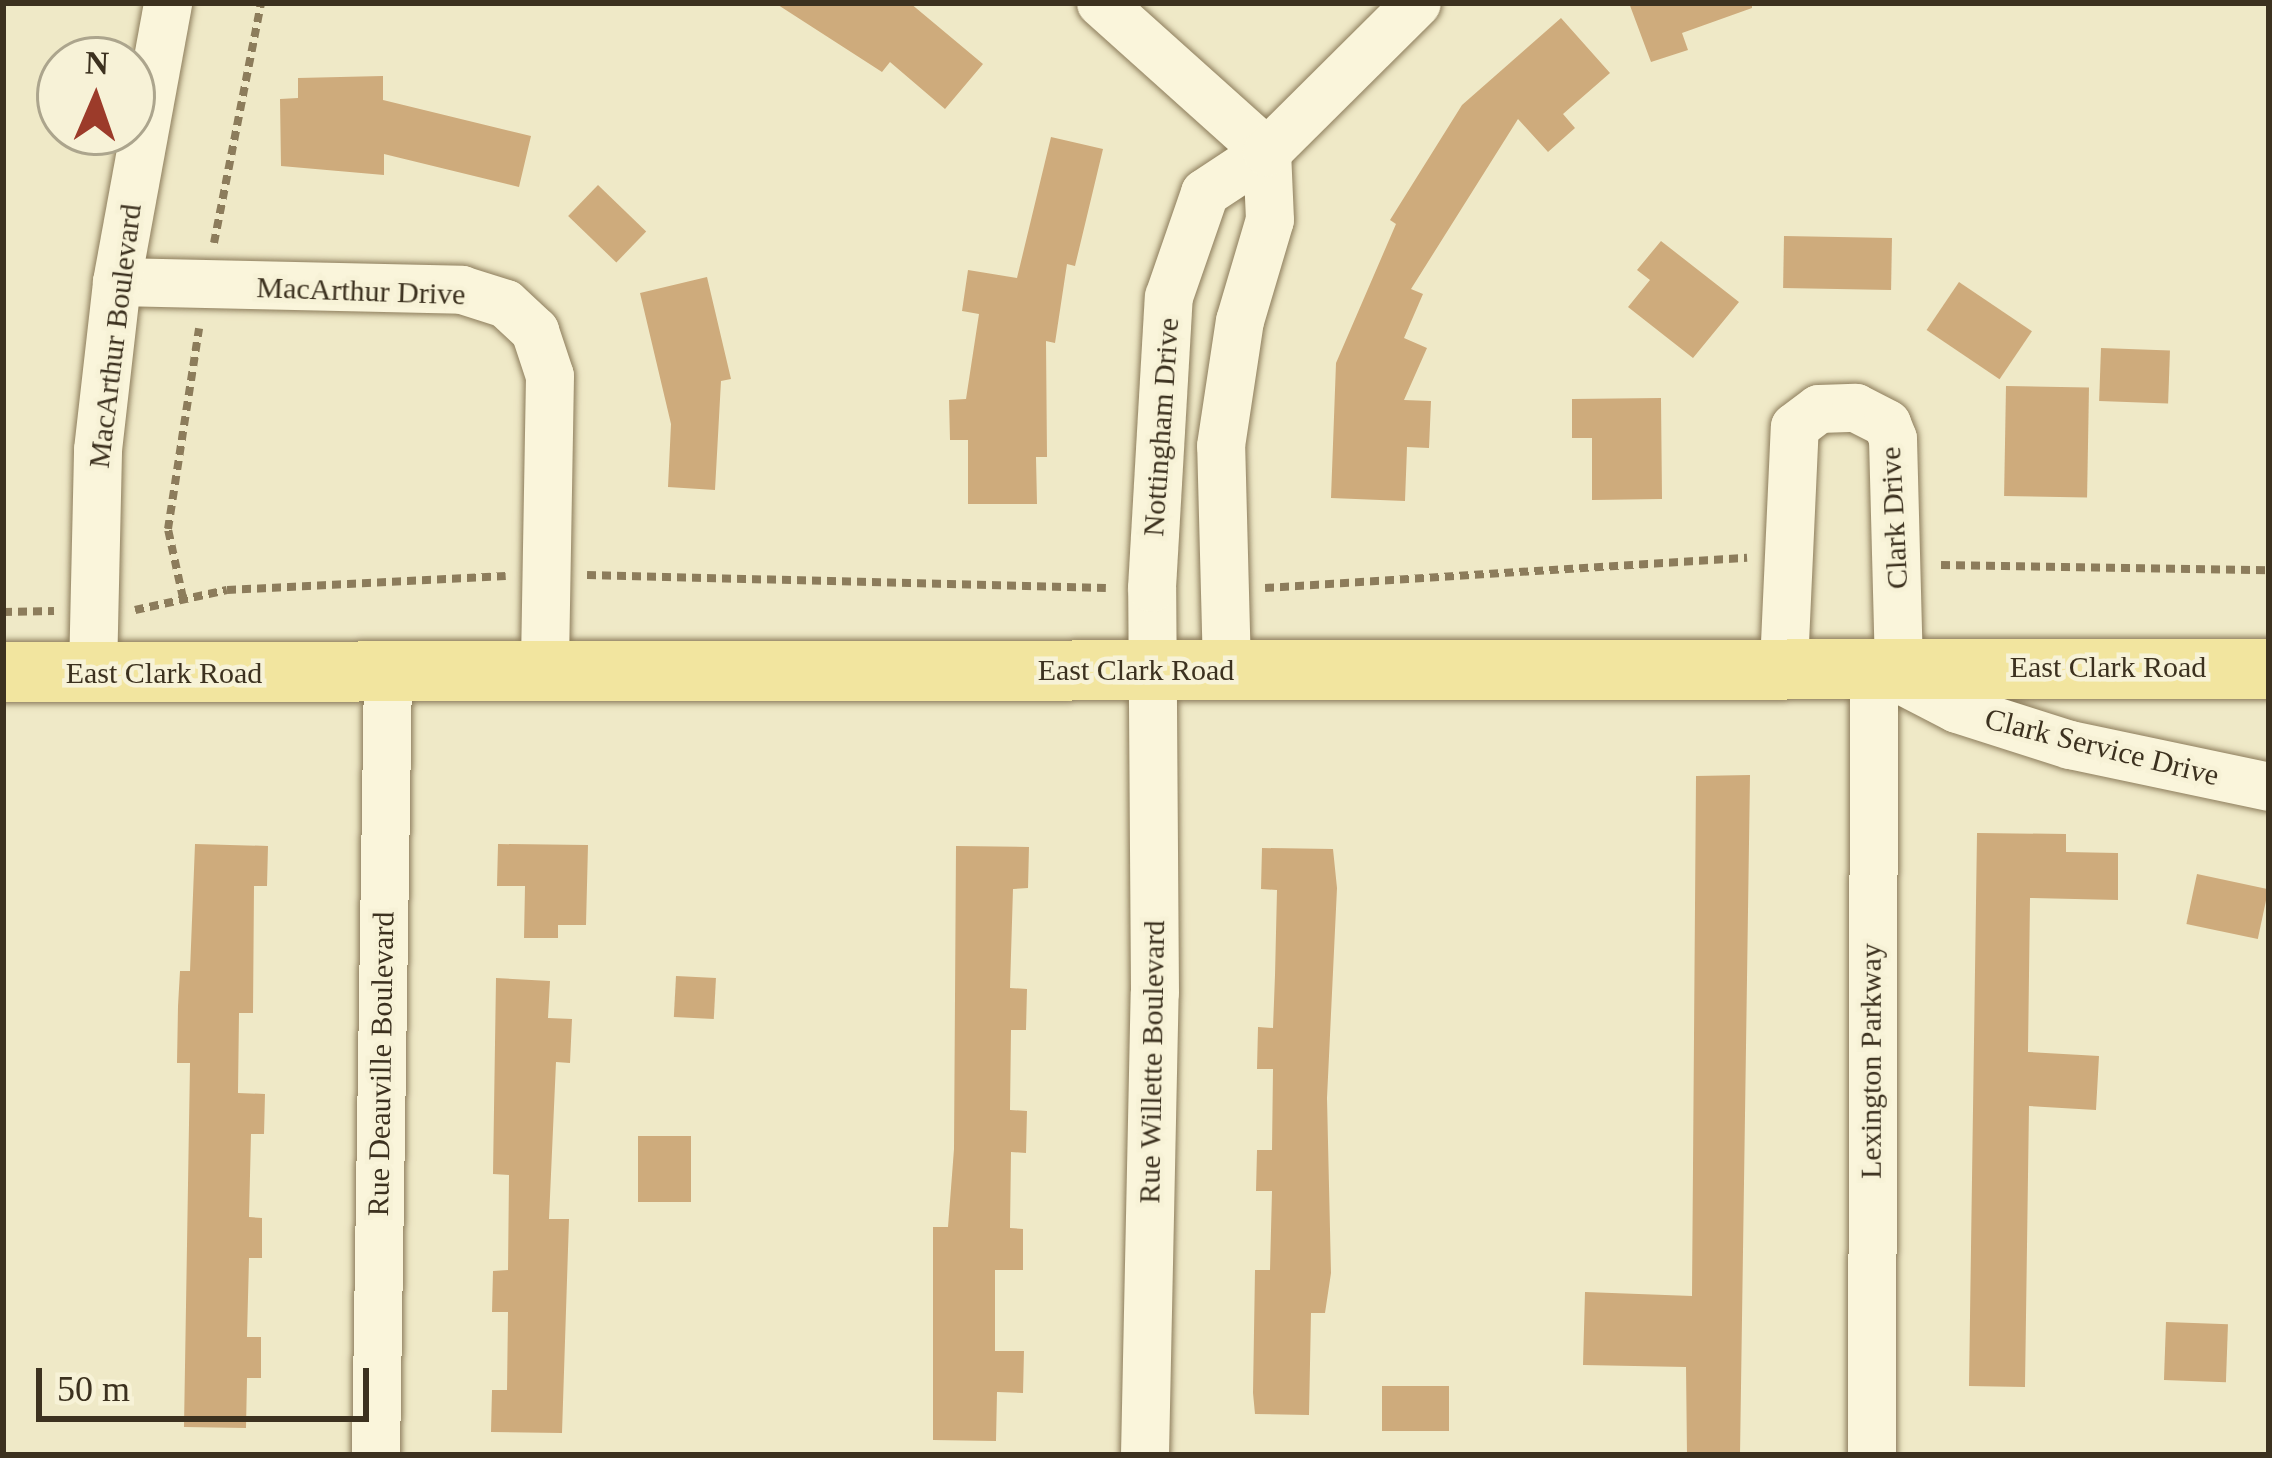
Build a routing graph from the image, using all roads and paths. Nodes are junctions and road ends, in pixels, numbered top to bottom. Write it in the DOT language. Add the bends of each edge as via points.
graph roads {
  1 [pos="168,3"];
  2 [pos="1101,3"];
  3 [pos="1417,3"];
  4 [pos="1267,152"];
  5 [pos="117,282"];
  6 [pos="1784,665"];
  7 [pos="1886,666"];
  8 [pos="1227,669"];
  9 [pos="2269,669"];
  10 [pos="1152,670"];
  11 [pos="3,672"];
  12 [pos="93,673"];
  13 [pos="388,673"];
  14 [pos="545,675"];
  15 [pos="2269,788"];
  16 [pos="376,1455"];
  17 [pos="1145,1455"];
  18 [pos="1872,1455"];
  1 -- 5 [label="street, MacArthur Boulevard"];
  2 -- 4 [label="street"];
  3 -- 4 [label="street, Nottingham Drive"];
  4 -- 8 [label="street, Nottingham Drive" via="1270,220 1240,321 1221,446"];
  4 -- 10 [label="street, Nottingham Drive" via="1205,193 1169,297"];
  5 -- 12 [label="street, MacArthur Boulevard" via="98,450"];
  5 -- 14 [label="street, MacArthur Drive" via="462,290 535,331 550,376"];
  6 -- 7 [label="main road, East Clark Road"];
  6 -- 7 [label="street, Clark Drive" via="1795,427 1819,409 1856,408 1887,424 1893,439"];
  6 -- 8 [label="main road, East Clark Road"];
  7 -- 9 [label="main road, East Clark Road"];
  7 -- 15 [label="street, Clark Service Drive" via="1957,709 2070,745"];
  7 -- 18 [label="street, Lexington Parkway"];
  8 -- 10 [label="main road, East Clark Road"];
  10 -- 14 [label="main road, East Clark Road"];
  10 -- 17 [label="street, Rue Willette Boulevard"];
  11 -- 12 [label="main road, East Clark Road"];
  12 -- 13 [label="main road, East Clark Road"];
  13 -- 14 [label="main road, East Clark Road"];
  13 -- 16 [label="street, Rue Deauville Boulevard"];
}
